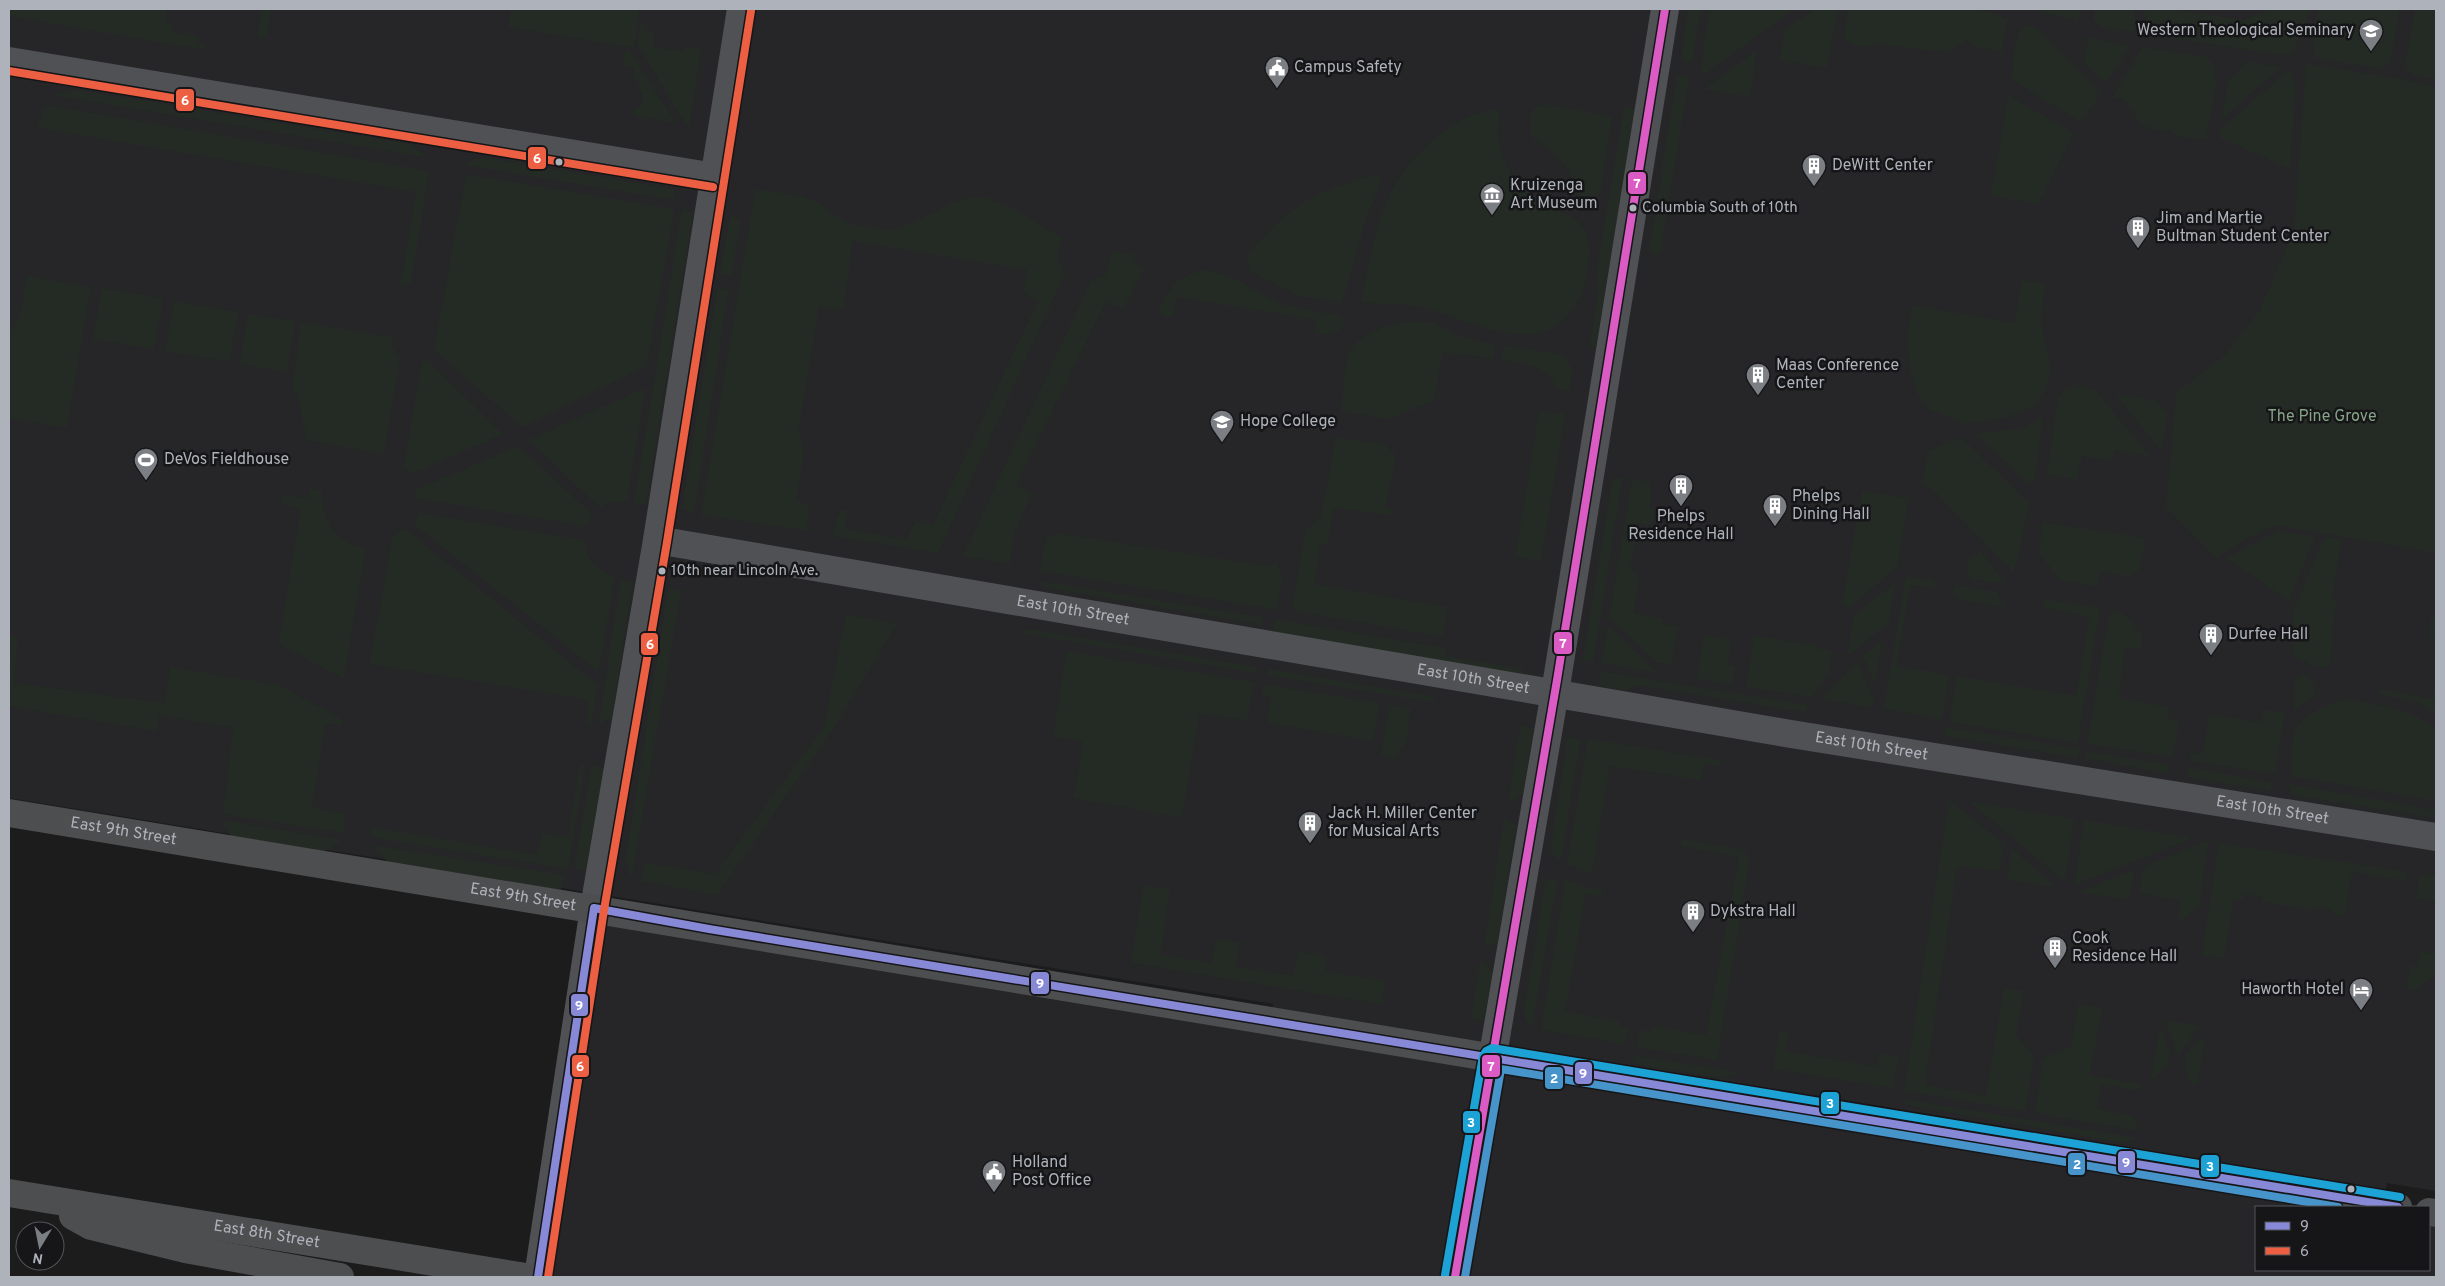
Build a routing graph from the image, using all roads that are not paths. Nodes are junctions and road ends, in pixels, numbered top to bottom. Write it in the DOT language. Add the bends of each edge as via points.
graph roads {
  1 [pos="741,9"];
  2 [pos="1665,9"];
  3 [pos="9,61"];
  4 [pos="715,177"];
  5 [pos="657,540"];
  6 [pos="1555,692"];
  7 [pos="9,813"];
  8 [pos="2436,837"];
  9 [pos="594,908"];
  10 [pos="1493,1058"];
  11 [pos="9,1193"];
  12 [pos="43,1199"];
  13 [pos="2392,1206"];
  14 [pos="340,1277"];
  15 [pos="526,1277"];
  16 [pos="538,1277"];
  17 [pos="1455,1277"];
  1 -- 4 [label="street"];
  2 -- 6 [label="street"];
  3 -- 4 [label="street"];
  4 -- 5 [label="street"];
  5 -- 6 [label="street, East 10th Street"];
  5 -- 9 [label="street"];
  6 -- 8 [label="street, East 10th Street" via="1791,734"];
  6 -- 10 [label="street"];
  7 -- 9 [label="main road, East 9th Street"];
  9 -- 10 [label="main road, East 9th Street"];
  9 -- 16 [label="street"];
  10 -- 13 [label="main road, East 9th Street"];
  10 -- 17 [label="street"];
  11 -- 12 [label="main road, East 8th Street"];
  12 -- 14 [label="main road" via="91,1226 185,1249"];
  12 -- 15 [label="main road, East 8th Street"];
}
